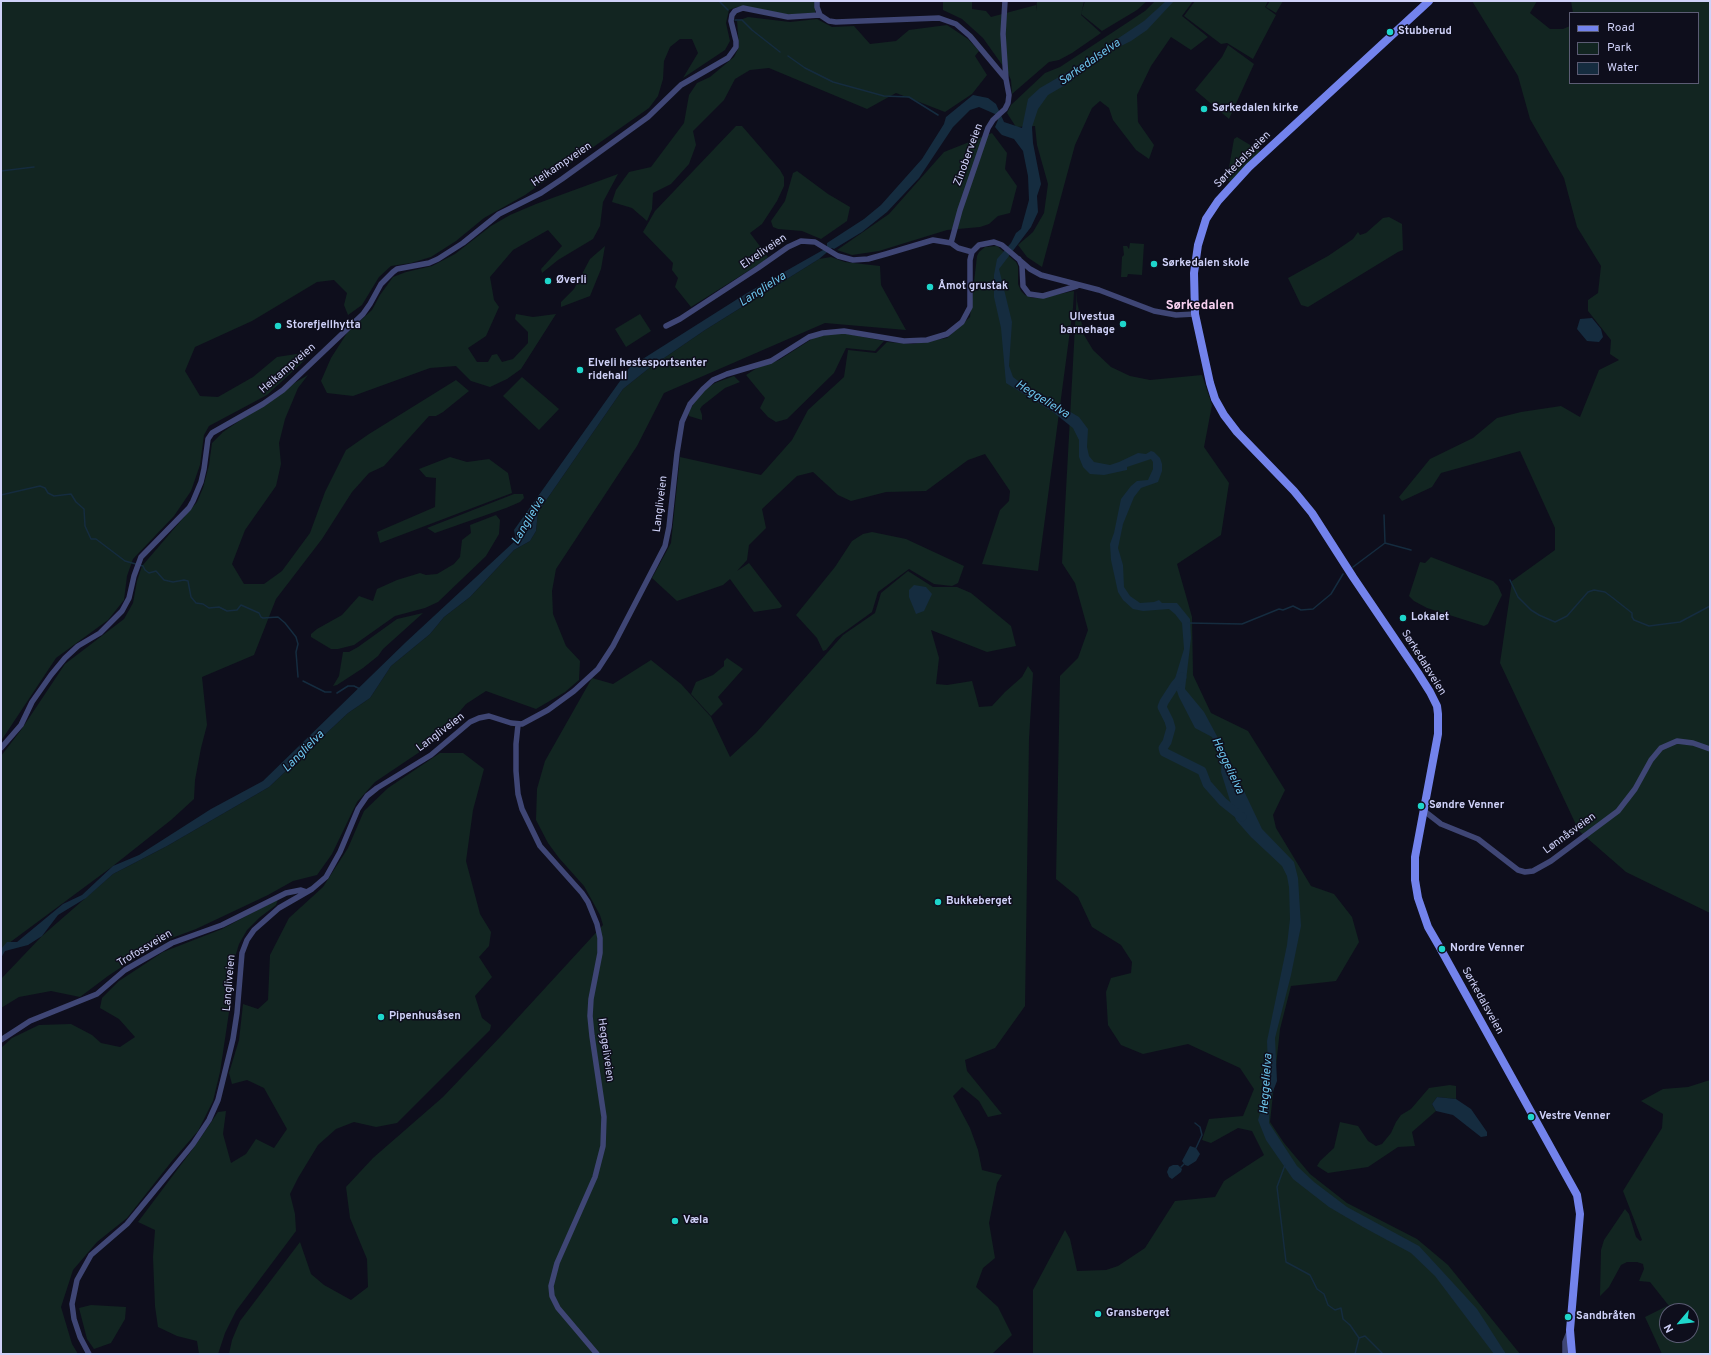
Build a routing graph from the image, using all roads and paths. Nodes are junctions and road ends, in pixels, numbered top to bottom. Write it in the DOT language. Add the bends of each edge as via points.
graph roads {
  1 [pos="817,1"];
  2 [pos="1005,1"];
  3 [pos="1429,1"];
  4 [pos="820,15"];
  5 [pos="1006,79"];
  6 [pos="951,243"];
  7 [pos="972,252"];
  8 [pos="1019,258"];
  9 [pos="1079,286"];
  10 [pos="1195,314"];
  11 [pos="666,326"];
  12 [pos="518,725"];
  13 [pos="1,748"];
  14 [pos="1710,749"];
  15 [pos="1423,810"];
  16 [pos="306,892"];
  17 [pos="1,1040"];
  18 [pos="1570,1330"];
  19 [pos="89,1354"];
  20 [pos="597,1354"];
  21 [pos="1565,1354"];
  22 [pos="1572,1354"];
  1 -- 4 [label="street"];
  2 -- 5 [label="street, Zinoberveien" via="1003,34"];
  3 -- 10 [label="street, Sørkedalsveien" via="1249,167 1218,201 1206,219 1198,245 1194,273"];
  4 -- 5 [label="street" via="829,21 840,23 939,18 956,24 970,36"];
  4 -- 13 [label="street, Heikampveien" via="788,17 743,8 735,11 730,21 736,47 728,58 681,86 648,117 562,179 541,193 499,214 438,259 429,264 397,269 381,284 358,319 283,390 212,433 208,439 201,482 193,501 141,557 129,598 122,611 100,633 78,646 65,658 32,702 21,725"];
  5 -- 6 [label="street, Zinoberveien" via="1009,99 990,124"];
  6 -- 7 [label="street"];
  6 -- 11 [label="street, Elveliveien" via="928,241 859,260 844,258 815,242 806,241 788,246"];
  7 -- 8 [label="street" via="979,245 994,242"];
  7 -- 12 [label="street, Langliveien" via="970,307 962,322 947,334 927,340 904,341 844,331 823,333 809,337 771,361 713,380 698,393 687,410 680,430 665,546 613,646 586,682 548,710"];
  8 -- 9 [label="street" via="1038,273"];
  8 -- 9 [label="street" via="1023,286 1031,295 1043,296"];
  9 -- 10 [label="street" via="1099,290 1154,310 1176,315"];
  10 -- 15 [label="street, Sørkedalsveien" via="1210,383 1224,415 1307,506 1434,699 1438,714 1438,734"];
  12 -- 16 [label="street, Langliveien" via="492,716 480,718 462,728 431,754 377,788 358,808 330,872"];
  12 -- 20 [label="street, Heggeliveien" via="516,771 522,809 540,846 588,902 600,935 600,952 590,1016 604,1117 603,1146 595,1177 557,1263 551,1286 558,1308"];
  14 -- 15 [label="street, Lønnåsveien" via="1682,741 1663,746 1653,757 1636,789 1618,811 1551,861 1532,871 1518,870 1478,839 1437,822"];
  15 -- 18 [label="street, Sørkedalsveien" via="1416,846 1415,868 1418,898 1426,921 1577,1195 1580,1214"];
  16 -- 17 [label="street, Trofossveien" via="301,890 286,893 222,926 172,943 125,970 97,994 30,1021"];
  16 -- 19 [label="street, Langliveien" via="267,917 247,940 240,960 237,1013 232,1040 218,1100 209,1120 193,1144 127,1224 91,1254 81,1272 74,1289 72,1304 76,1326"];
  18 -- 21 [label="street" via="1565,1342"];
  18 -- 22 [label="street, Sørkedalsveien"];
}
